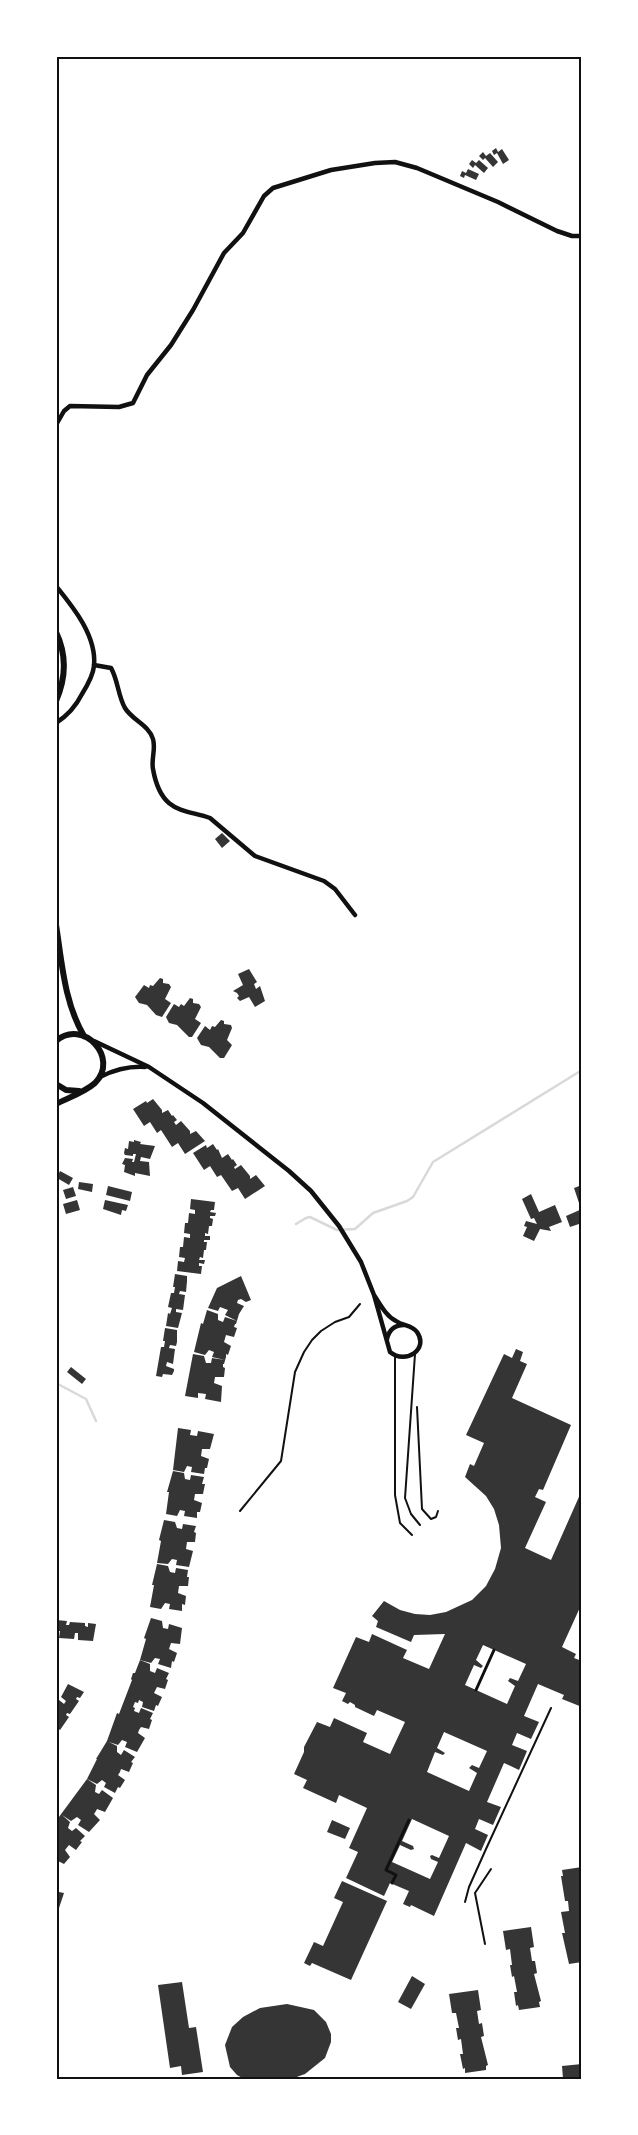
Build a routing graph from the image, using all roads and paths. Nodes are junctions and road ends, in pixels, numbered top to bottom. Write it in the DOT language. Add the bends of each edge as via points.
graph roads {
  1 [pos="582,236"];
  2 [pos="56,425"];
  3 [pos="56,586"];
  4 [pos="56,632"];
  5 [pos="94,665"];
  6 [pos="56,700"];
  7 [pos="56,723"];
  8 [pos="355,915"];
  9 [pos="56,924"];
  10 [pos="56,1017"];
  11 [pos="56,1028"];
  12 [pos="84,1036"];
  13 [pos="91,1040"];
  14 [pos="56,1042"];
  15 [pos="149,1067"];
  16 [pos="99,1077"];
  17 [pos="56,1084"];
  18 [pos="87,1088"];
  19 [pos="56,1104"];
  20 [pos="374,1295"];
  21 [pos="360,1304"];
  22 [pos="408,1325"];
  23 [pos="386,1341"];
  24 [pos="415,1353"];
  25 [pos="395,1356"];
  26 [pos="416,1402"];
  27 [pos="240,1511"];
  28 [pos="438,1511"];
  29 [pos="420,1524"];
  30 [pos="412,1535"];
  31 [pos="494,1650"];
  32 [pos="476,1690"];
  33 [pos="551,1708"];
  34 [pos="409,1820"];
  35 [pos="491,1869"];
  36 [pos="392,1883"];
  37 [pos="465,1902"];
  38 [pos="485,1944"];
  39 [pos="149,2079"];
  40 [pos="157,2079"];
  1 -- 2 [label="street" via="557,231 498,202 418,168 395,162 331,170 273,188 264,196 243,233 224,253 193,310 148,375 133,403 70,406"];
  3 -- 5 [label="street" via="84,626 93,650"];
  4 -- 6 [label="main road" via="64,654 63,680"];
  5 -- 7 [label="street" via="81,697"];
  5 -- 8 [label="street" via="111,668 125,708 149,731 158,789 175,807 188,813 204,814 255,856 324,881 335,889"];
  9 -- 12 [label="main road" via="69,1004"];
  10 -- 11 [label="main road"];
  12 -- 13 [label="main road"];
  12 -- 14 [label="main road" via="69,1035"];
  13 -- 15 [label="street"];
  13 -- 16 [label="main road" via="103,1061"];
  15 -- 16 [label="street" via="133,1066"];
  15 -- 20 [label="street" via="203,1103 311,1191 346,1237"];
  16 -- 18 [label="main road"];
  17 -- 18 [label="main road" via="71,1091"];
  18 -- 19 [label="main road"];
  20 -- 22 [label="street" via="396,1322"];
  20 -- 23 [label="street"];
  21 -- 27 [label="path" via="349,1317 321,1331 304,1352 295,1372 281,1461"];
  22 -- 23 [label="street" via="396,1326"];
  22 -- 24 [label="street" via="419,1337"];
  23 -- 25 [label="street"];
  24 -- 25 [label="street" via="405,1358"];
  24 -- 29 [label="lane" via="405,1498 411,1514"];
  25 -- 30 [label="lane" via="395,1495 400,1523"];
  26 -- 28 [label="path" via="422,1510 431,1518 436,1517"];
  31 -- 32 [label="street"];
  33 -- 37 [label="lane"];
  34 -- 36 [label="street" via="386,1870 396,1875"];
  35 -- 38 [label="path" via="475,1893"];
  39 -- 40 [label="lane"];
}
